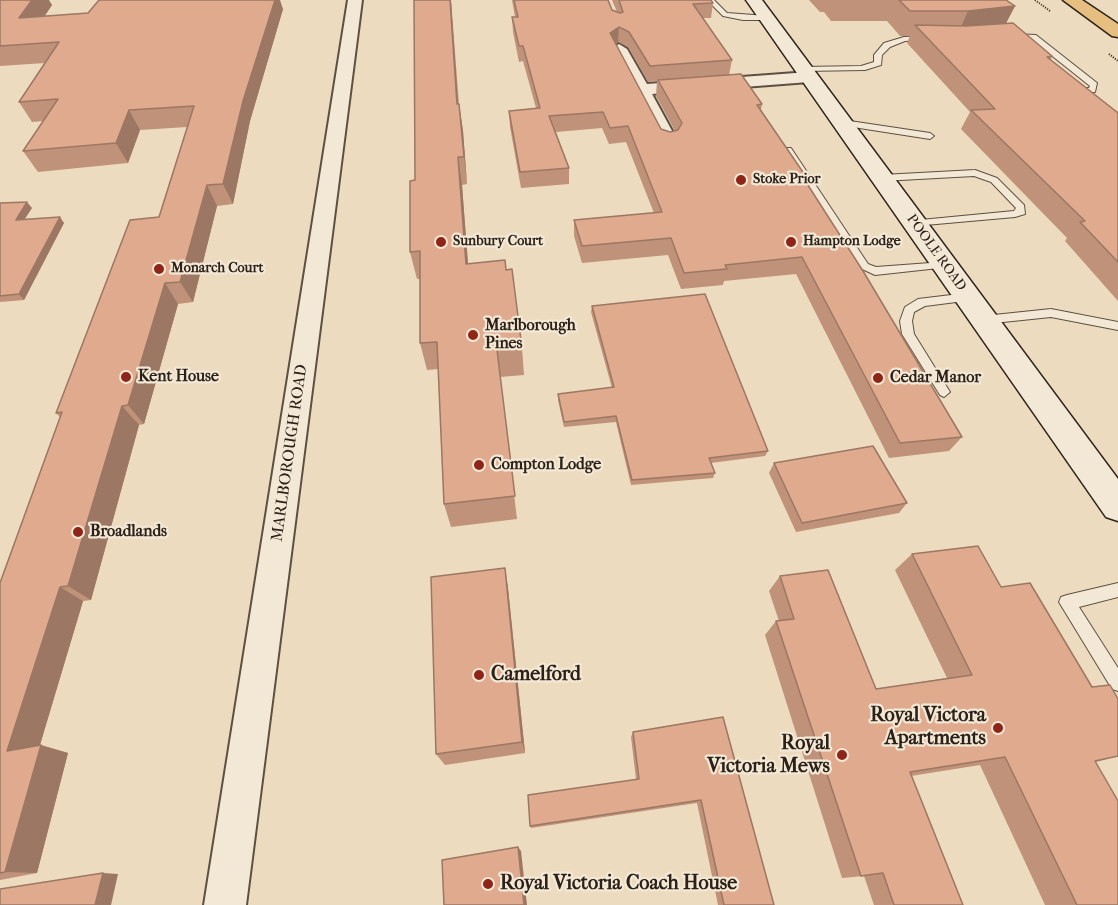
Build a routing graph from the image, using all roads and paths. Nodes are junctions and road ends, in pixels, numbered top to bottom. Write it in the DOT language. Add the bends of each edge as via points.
graph roads {
  1 [pos="355,0"];
  2 [pos="710,0"];
  3 [pos="1071,0"];
  4 [pos="760,9"];
  5 [pos="1118,32"];
  6 [pos="999,36"];
  7 [pos="937,38"];
  8 [pos="619,49"];
  9 [pos="806,73"];
  10 [pos="642,90"];
  11 [pos="1073,90"];
  12 [pos="843,123"];
  13 [pos="930,136"];
  14 [pos="668,140"];
  15 [pos="788,150"];
  16 [pos="882,178"];
  17 [pos="914,223"];
  18 [pos="944,265"];
  19 [pos="968,297"];
  20 [pos="984,320"];
  21 [pos="1118,326"];
  22 [pos="944,392"];
  23 [pos="1118,506"];
  24 [pos="1118,590"];
  25 [pos="1118,683"];
  26 [pos="225,905"];
  1 -- 26 [label="street, MARLBOROUGH ROAD"];
  2 -- 4 [label="lane" via="725,15 743,18"];
  3 -- 5 [label="highway"];
  4 -- 9 [label="street, POOLE ROAD"];
  6 -- 11 [label="lane" via="1034,37 1094,85 1092,90"];
  7 -- 9 [label="lane" via="904,39 887,45 878,55 878,63 862,68"];
  8 -- 10 [label="street"];
  9 -- 10 [label="street"];
  9 -- 12 [label="street, POOLE ROAD"];
  10 -- 14 [label="street"];
  12 -- 13 [label="lane"];
  12 -- 16 [label="street, POOLE ROAD"];
  15 -- 18 [label="lane" via="864,266 875,271"];
  16 -- 17 [label="street, POOLE ROAD"];
  16 -- 17 [label="lane" via="975,173 994,180 1021,210 1016,214"];
  17 -- 18 [label="street, POOLE ROAD"];
  18 -- 19 [label="street, POOLE ROAD"];
  19 -- 20 [label="street, POOLE ROAD"];
  19 -- 22 [label="lane" via="922,302 909,310 906,321 908,334"];
  20 -- 21 [label="lane" via="1051,313"];
  20 -- 23 [label="street, POOLE ROAD"];
  24 -- 25 [label="lane" via="1067,602"];
}
